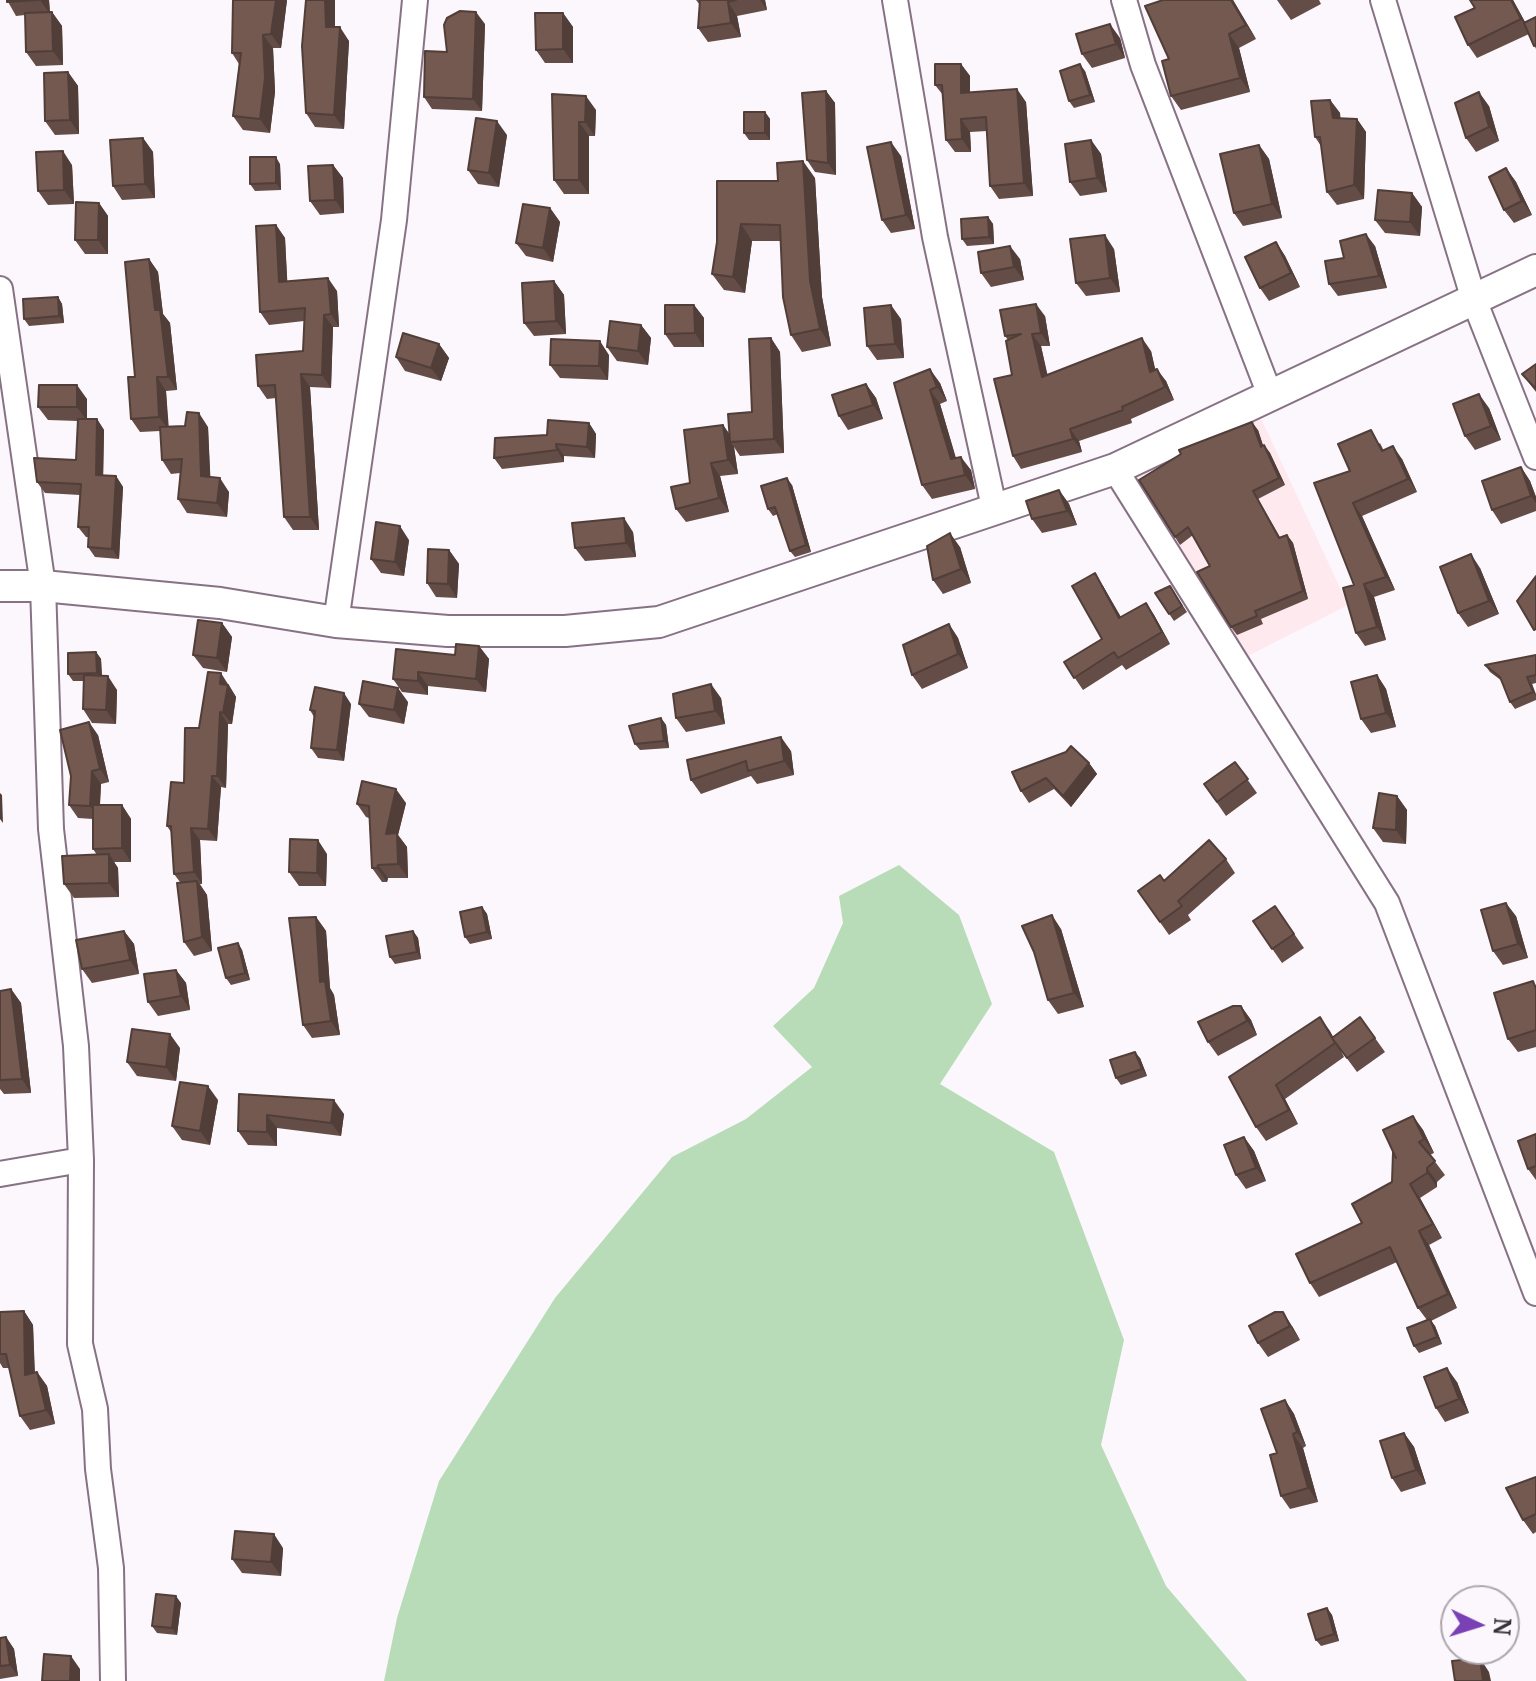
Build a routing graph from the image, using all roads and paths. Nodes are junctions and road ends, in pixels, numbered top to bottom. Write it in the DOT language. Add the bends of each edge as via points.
graph roads {
  1 [pos="415,0"];
  2 [pos="895,0"];
  3 [pos="1124,0"];
  4 [pos="1383,0"];
  5 [pos="1536,270"];
  6 [pos="0,289"];
  7 [pos="1474,300"];
  8 [pos="1270,395"];
  9 [pos="1536,457"];
  10 [pos="1115,469"];
  11 [pos="994,507"];
  12 [pos="0,586"];
  13 [pos="43,586"];
  14 [pos="336,622"];
  15 [pos="81,1160"];
  16 [pos="0,1174"];
  17 [pos="1536,1293"];
  18 [pos="113,1681"];
  1 -- 14 [label="street" via="394,220"];
  2 -- 11 [label="street" via="935,237"];
  3 -- 8 [label="street" via="1143,65"];
  4 -- 7 [label="street"];
  5 -- 7 [label="street"];
  6 -- 13 [label="street"];
  7 -- 8 [label="street"];
  7 -- 9 [label="street"];
  8 -- 10 [label="street"];
  10 -- 11 [label="street"];
  10 -- 17 [label="street" via="1387,903"];
  11 -- 14 [label="street" via="852,560 659,622 565,631 448,631"];
  12 -- 13 [label="street"];
  13 -- 14 [label="street" via="220,603"];
  13 -- 15 [label="street" via="51,829 76,1046"];
  15 -- 16 [label="street"];
  15 -- 18 [label="street" via="80,1344 95,1409 111,1568"];
}
